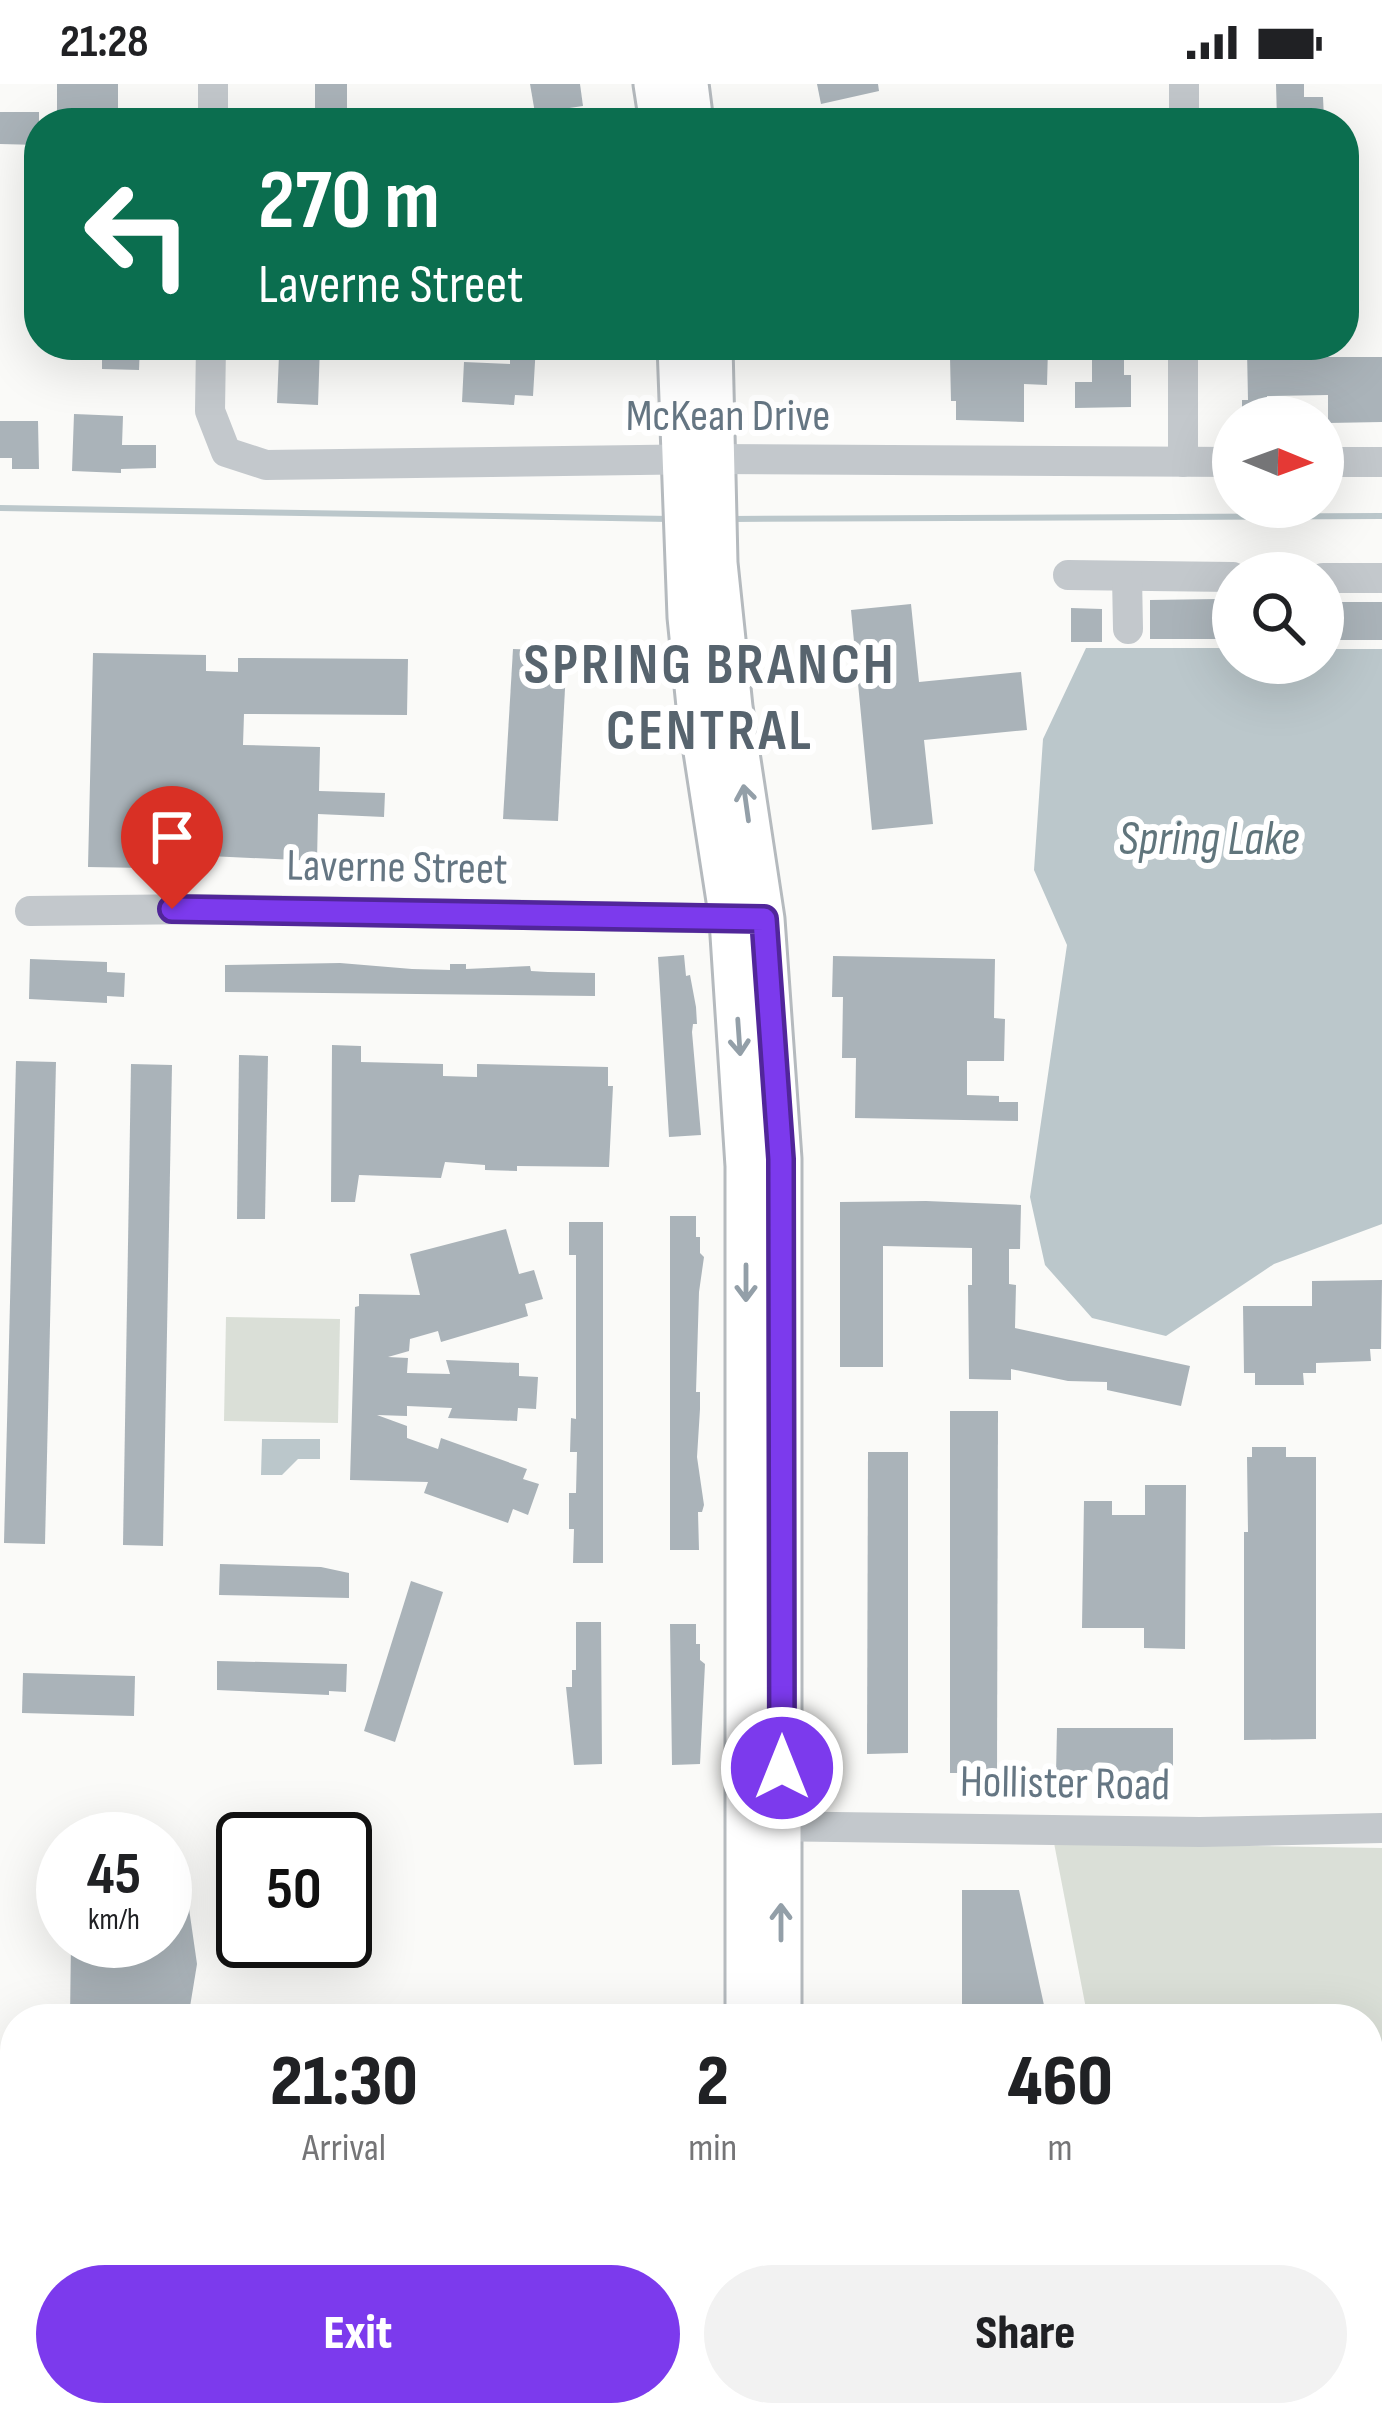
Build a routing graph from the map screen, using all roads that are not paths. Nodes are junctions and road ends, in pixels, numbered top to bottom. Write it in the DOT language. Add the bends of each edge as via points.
graph roads {
  1 [pos="211,360"];
  2 [pos="680,360"];
  3 [pos="710,360"];
  4 [pos="1183,360"];
  5 [pos="1183,461"];
  6 [pos="1212,462"];
  7 [pos="1344,462"];
  8 [pos="1382,462"];
  9 [pos="697,472"];
  10 [pos="1068,575"];
  11 [pos="1127,576"];
  12 [pos="1212,577"];
  13 [pos="1344,578"];
  14 [pos="1382,578"];
  15 [pos="1128,629"];
  16 [pos="29,911"];
  17 [pos="747,920"];
  18 [pos="764,1826"];
  19 [pos="1382,1828"];
  20 [pos="747,2004"];
  21 [pos="780,2004"];
  1 -- 9 [label="street, McKean Drive" via="210,411 226,452 266,465"];
  2 -- 9 [label="main road"];
  3 -- 9 [label="main road"];
  4 -- 5 [label="street"];
  5 -- 6 [label="street, McKean Drive"];
  5 -- 9 [label="street, McKean Drive"];
  7 -- 8 [label="street"];
  9 -- 17 [label="main road" via="697,706"];
  10 -- 11 [label="street"];
  11 -- 12 [label="street"];
  11 -- 15 [label="street"];
  13 -- 14 [label="street"];
  16 -- 17 [label="street, Laverne Street"];
  17 -- 18 [label="main road" via="764,1162"];
  18 -- 19 [label="street, Hollister Road"];
  18 -- 20 [label="main road"];
  21 -- 18 [label="main road, one-way"];
}
